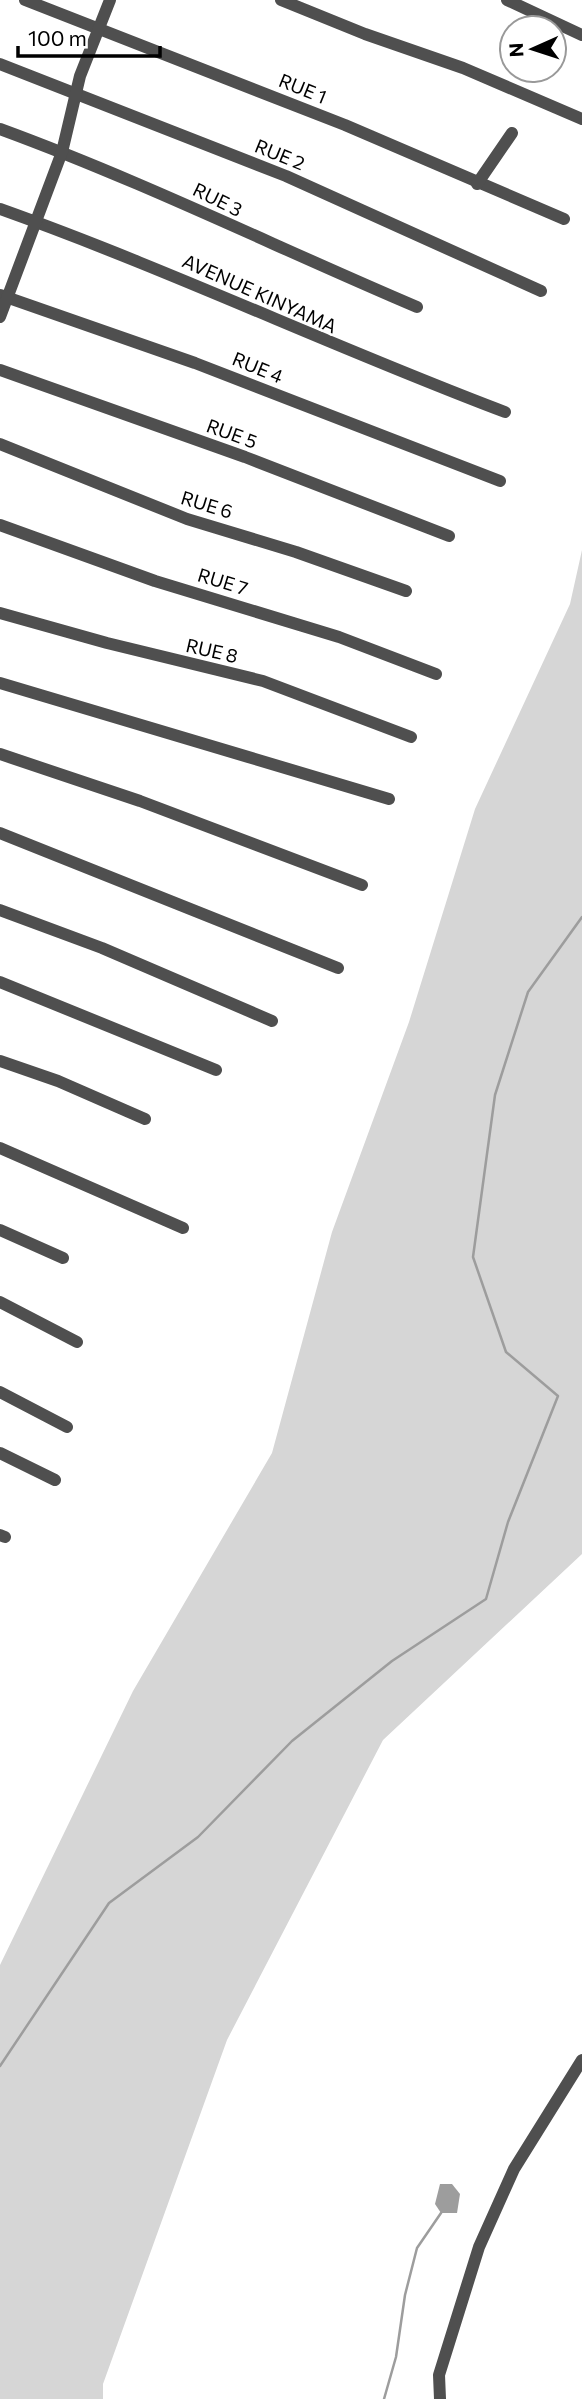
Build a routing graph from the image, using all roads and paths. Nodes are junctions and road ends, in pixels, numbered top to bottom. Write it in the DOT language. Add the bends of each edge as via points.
graph roads {
  1 [pos="25,0"];
  2 [pos="110,0"];
  3 [pos="281,0"];
  4 [pos="507,0"];
  5 [pos="98,27"];
  6 [pos="582,35"];
  7 [pos="0,64"];
  8 [pos="76,94"];
  9 [pos="582,119"];
  10 [pos="0,129"];
  11 [pos="512,132"];
  12 [pos="62,152"];
  13 [pos="478,184"];
  14 [pos="0,209"];
  15 [pos="564,219"];
  16 [pos="35,222"];
  17 [pos="541,291"];
  18 [pos="3,296"];
  19 [pos="417,307"];
  20 [pos="0,317"];
  21 [pos="0,370"];
  22 [pos="505,412"];
  23 [pos="0,444"];
  24 [pos="500,481"];
  25 [pos="0,525"];
  26 [pos="449,536"];
  27 [pos="406,591"];
  28 [pos="0,613"];
  29 [pos="436,674"];
  30 [pos="0,684"];
  31 [pos="411,737"];
  32 [pos="0,754"];
  33 [pos="389,799"];
  34 [pos="0,833"];
  35 [pos="362,885"];
  36 [pos="0,910"];
  37 [pos="338,968"];
  38 [pos="0,982"];
  39 [pos="272,1021"];
  40 [pos="0,1061"];
  41 [pos="216,1070"];
  42 [pos="145,1119"];
  43 [pos="0,1148"];
  44 [pos="183,1228"];
  45 [pos="0,1230"];
  46 [pos="63,1258"];
  47 [pos="0,1302"];
  48 [pos="77,1342"];
  49 [pos="0,1392"];
  50 [pos="67,1427"];
  51 [pos="0,1453"];
  52 [pos="55,1480"];
  53 [pos="582,2060"];
  54 [pos="440,2399"];
  1 -- 5 [label="street, RUE 1"];
  2 -- 5 [label="street"];
  3 -- 9 [label="street" via="463,68"];
  4 -- 6 [label="street"];
  5 -- 8 [label="street"];
  5 -- 13 [label="street, RUE 1" via="345,125"];
  7 -- 8 [label="street, RUE 2"];
  8 -- 12 [label="street"];
  8 -- 17 [label="street, RUE 2" via="286,176"];
  10 -- 12 [label="street, RUE 3"];
  11 -- 13 [label="street"];
  12 -- 16 [label="street"];
  12 -- 19 [label="street, RUE 3"];
  13 -- 15 [label="street, RUE 1"];
  14 -- 16 [label="street, AVENUE KINYAMA"];
  16 -- 18 [label="street"];
  16 -- 22 [label="street, AVENUE KINYAMA" via="237,301 367,360"];
  18 -- 20 [label="street"];
  18 -- 24 [label="street, RUE 4" via="195,363"];
  21 -- 26 [label="street, RUE 5"];
  23 -- 27 [label="street, RUE 6" via="187,519"];
  25 -- 29 [label="street, RUE 7" via="155,581 326,632"];
  28 -- 31 [label="street, RUE 8" via="264,681"];
  30 -- 33 [label="street"];
  32 -- 35 [label="street"];
  34 -- 37 [label="street"];
  36 -- 39 [label="street"];
  38 -- 41 [label="street"];
  40 -- 42 [label="street"];
  43 -- 44 [label="street"];
  45 -- 46 [label="street"];
  47 -- 48 [label="street"];
  49 -- 50 [label="street"];
  51 -- 52 [label="street"];
  53 -- 54 [label="street" via="514,2169 479,2246 439,2375"];
}
